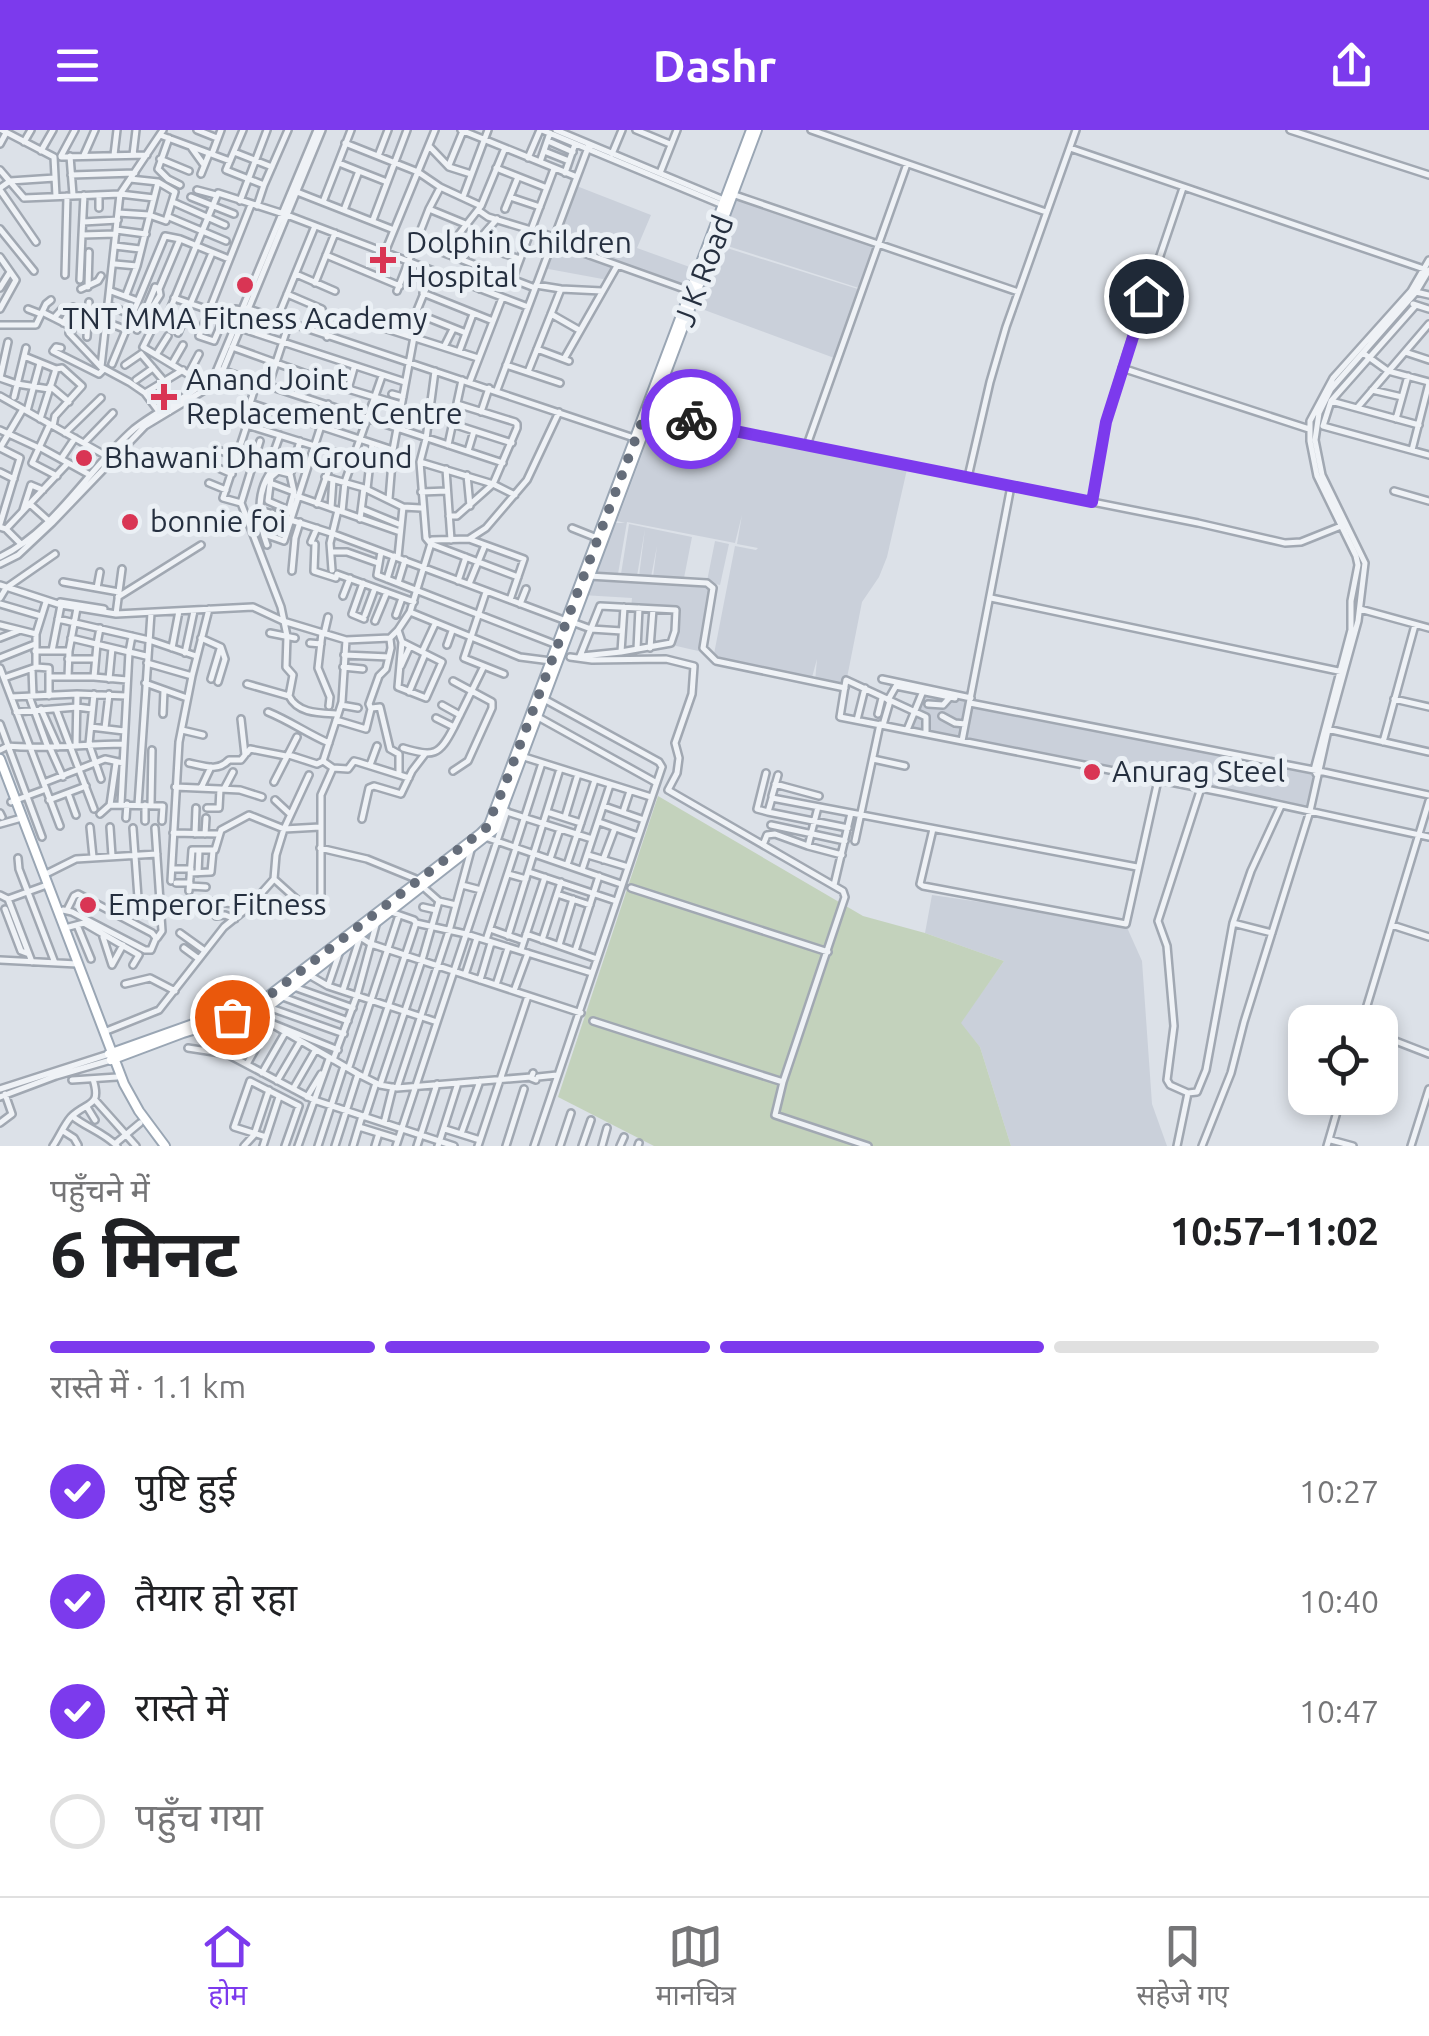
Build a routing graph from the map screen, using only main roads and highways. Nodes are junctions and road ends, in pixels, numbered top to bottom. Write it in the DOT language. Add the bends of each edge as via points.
graph roads {
  1 [pos="754,130"];
  2 [pos="638,440"];
  3 [pos="586,576"];
  4 [pos="570,622"];
  5 [pos="555,659"];
  6 [pos="519,756"];
  7 [pos="0,759"];
  8 [pos="0,773"];
  9 [pos="14,802"];
  10 [pos="487,832"];
  11 [pos="422,883"];
  12 [pos="359,934"];
  13 [pos="76,964"];
  14 [pos="252,1013"];
  15 [pos="230,1014"];
  16 [pos="112,1057"];
  17 [pos="161,1146"];
  1 -- 2 [label="main road, J K Road"];
  2 -- 3 [label="main road, J K Road"];
  2 -- 3 [label="main road, J K Road"];
  3 -- 4 [label="main road, J K Road"];
  4 -- 5 [label="main road, J K Road"];
  4 -- 5 [label="main road, J K Road"];
  5 -- 6 [label="main road, J K Road"];
  6 -- 10 [label="main road, J K Road"];
  6 -- 10 [label="main road, J K Road" via="505,811"];
  7 -- 9 [label="main road"];
  8 -- 9 [label="main road"];
  9 -- 13 [label="main road"];
  9 -- 13 [label="main road" via="63,911"];
  10 -- 11 [label="main road, J K Road"];
  10 -- 11 [label="main road, J K Road"];
  11 -- 12 [label="main road, J K Road"];
  11 -- 12 [label="main road, J K Road"];
  12 -- 14 [label="main road, J K Road"];
  12 -- 14 [label="main road, J K Road"];
  13 -- 16 [label="main road"];
  13 -- 16 [label="main road"];
  14 -- 15 [label="main road, J K Road"];
  15 -- 16 [label="main road, J K Road"];
  15 -- 16 [label="main road, J K Road"];
  16 -- 17 [label="main road"];
  16 -- 17 [label="main road" via="140,1123"];
}
